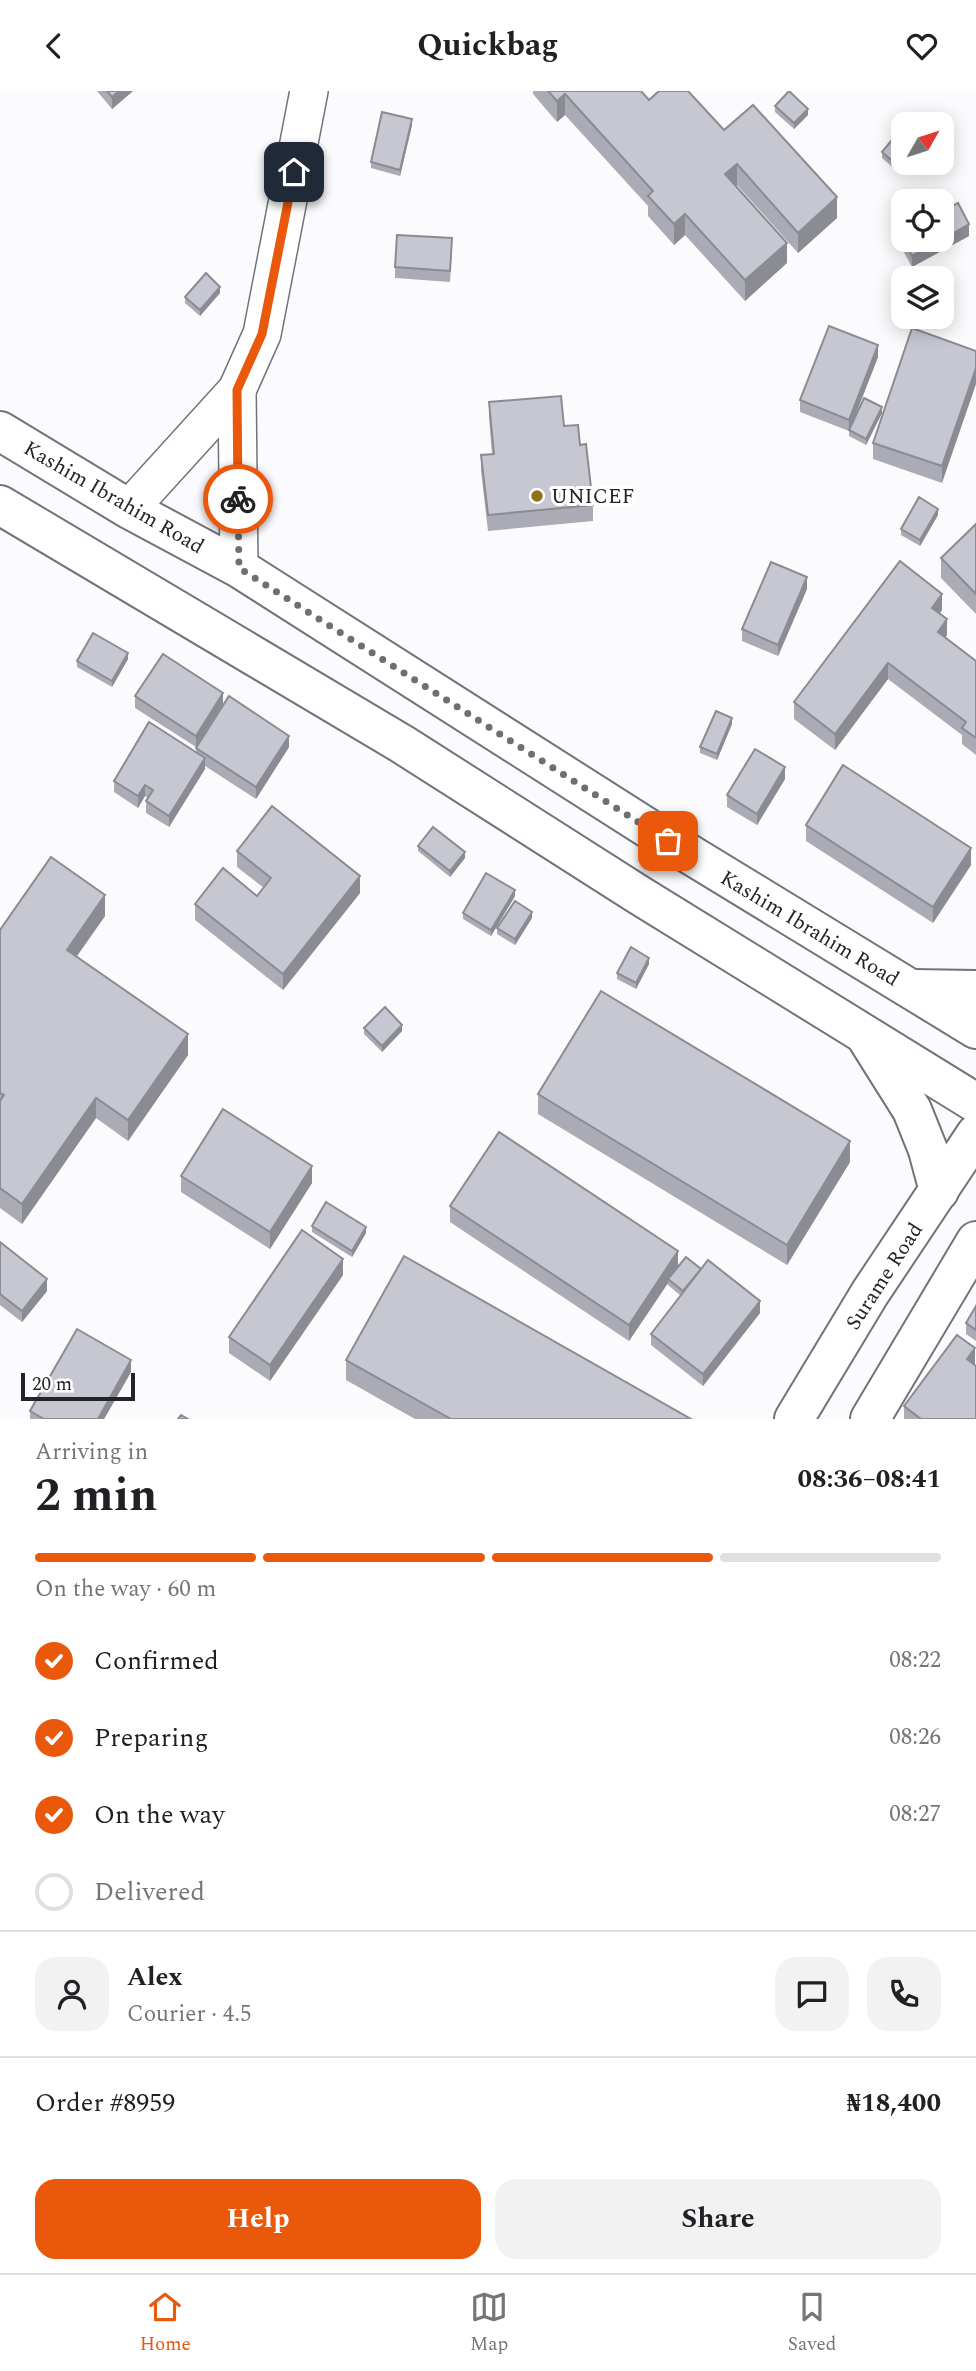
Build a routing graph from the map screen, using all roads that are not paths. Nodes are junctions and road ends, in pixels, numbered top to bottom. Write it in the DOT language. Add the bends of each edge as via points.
graph roads {
  1 [pos="309,91"];
  2 [pos="237,390"];
  3 [pos="0,431"];
  4 [pos="0,505"];
  5 [pos="129,509"];
  6 [pos="239,568"];
  7 [pos="911,989"];
  8 [pos="976,990"];
  9 [pos="976,1029"];
  10 [pos="864,1032"];
  11 [pos="976,1103"];
  12 [pos="976,1134"];
  13 [pos="939,1191"];
  14 [pos="976,1241"];
  15 [pos="794,1419"];
  16 [pos="870,1419"];
  1 -- 2 [label="street" via="262,334"];
  2 -- 5 [label="street"];
  2 -- 6 [label="street"];
  3 -- 5 [label="street, Kashim Ibrahim Road"];
  4 -- 10 [label="street" via="402,744"];
  5 -- 6 [label="street, Kashim Ibrahim Road"];
  6 -- 7 [label="street, Kashim Ibrahim Road" via="668,841"];
  7 -- 8 [label="street"];
  7 -- 9 [label="street, Kashim Ibrahim Road"];
  10 -- 11 [label="street"];
  10 -- 13 [label="street" via="912,1110"];
  12 -- 13 [label="street, Surame Road"];
  13 -- 15 [label="street, Surame Road"];
  14 -- 16 [label="street"];
}
